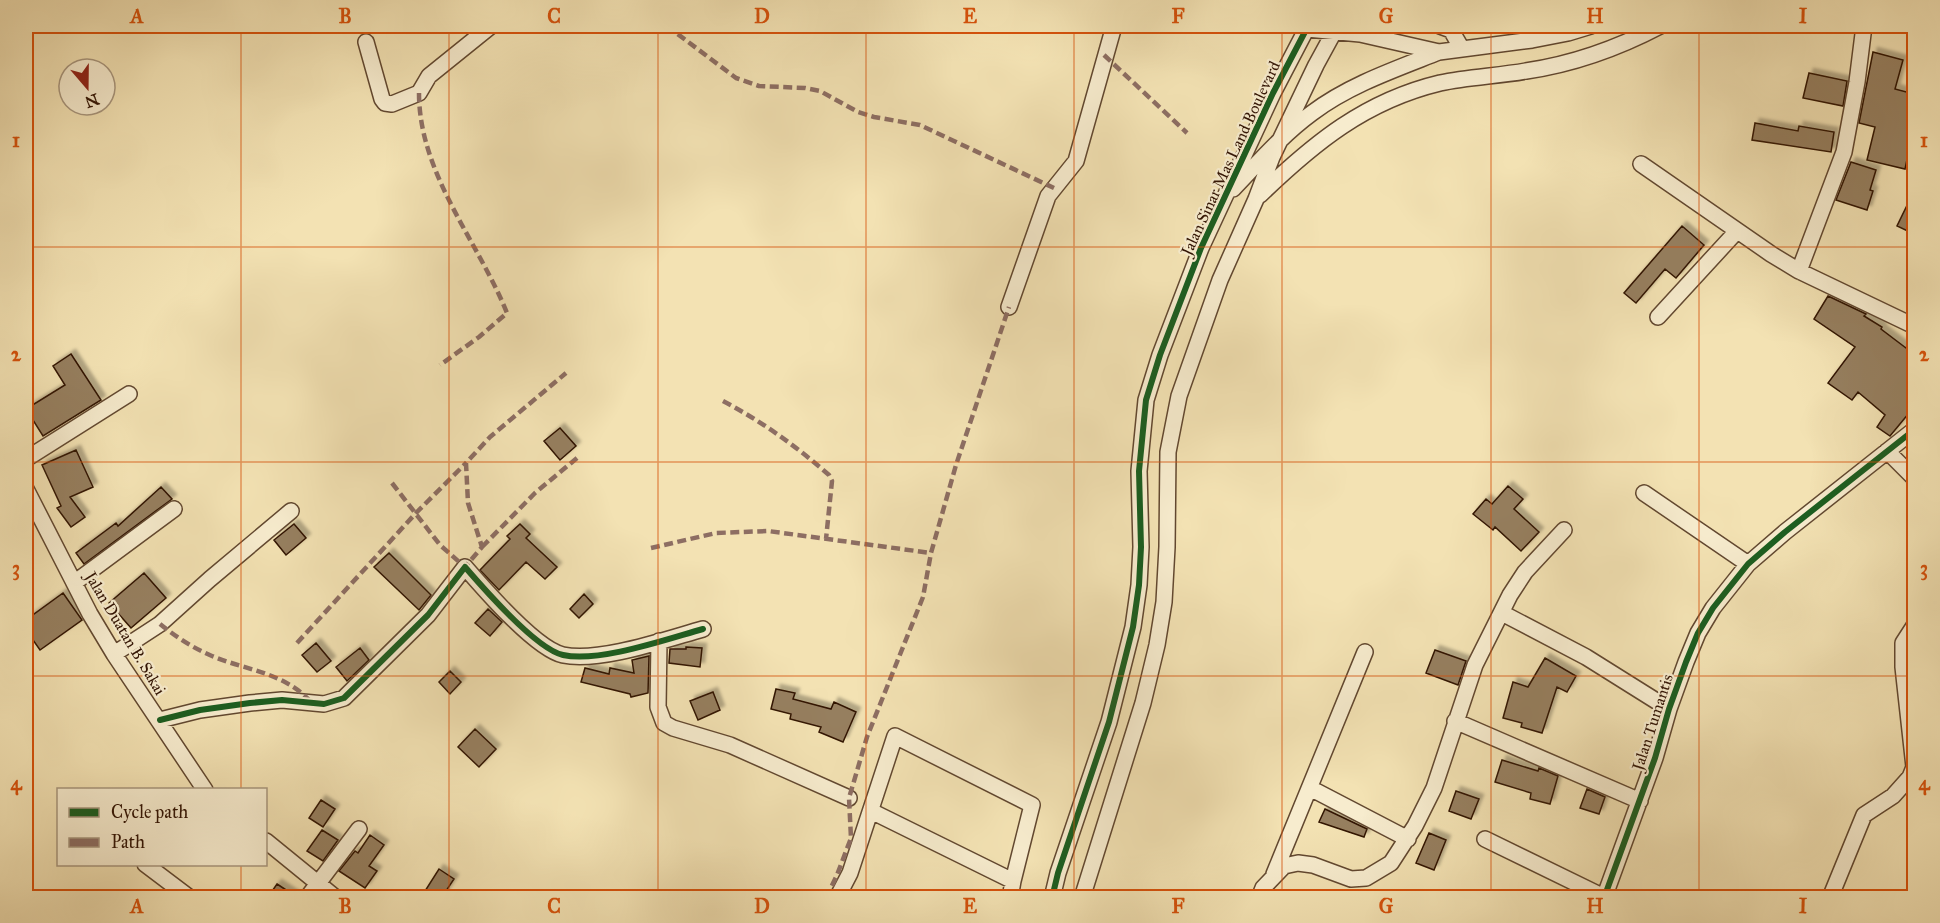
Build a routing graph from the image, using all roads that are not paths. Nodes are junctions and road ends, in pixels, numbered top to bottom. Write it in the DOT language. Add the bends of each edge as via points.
graph roads {
  1 [pos="491,26"];
  2 [pos="1114,26"];
  3 [pos="1440,26"];
  4 [pos="1591,26"];
  5 [pos="1660,26"];
  6 [pos="1864,26"];
  7 [pos="1308,27"];
  8 [pos="1335,29"];
  9 [pos="366,42"];
  10 [pos="1462,49"];
  11 [pos="1439,52"];
  12 [pos="1369,81"];
  13 [pos="1380,105"];
  14 [pos="1281,138"];
  15 [pos="1641,164"];
  16 [pos="1224,199"];
  17 [pos="1256,199"];
  18 [pos="1737,231"];
  19 [pos="1799,271"];
  20 [pos="1009,307"];
  21 [pos="1658,317"];
  22 [pos="1914,326"];
  23 [pos="129,394"];
  24 [pos="1914,430"];
  25 [pos="1887,451"];
  26 [pos="26,459"];
  27 [pos="1914,478"];
  28 [pos="26,489"];
  29 [pos="1644,493"];
  30 [pos="174,509"];
  31 [pos="291,511"];
  32 [pos="1564,530"];
  33 [pos="1748,564"];
  34 [pos="74,583"];
  35 [pos="1502,613"];
  36 [pos="1914,626"];
  37 [pos="703,629"];
  38 [pos="659,641"];
  39 [pos="1365,652"];
  40 [pos="114,654"];
  41 [pos="1669,709"];
  42 [pos="160,720"];
  43 [pos="1455,721"];
  44 [pos="205,788"];
  45 [pos="1310,788"];
  46 [pos="849,798"];
  47 [pos="1640,801"];
  48 [pos="871,811"];
  49 [pos="359,829"];
  50 [pos="1408,839"];
  51 [pos="1485,839"];
  52 [pos="267,842"];
  53 [pos="149,866"];
  54 [pos="1274,874"];
  55 [pos="1013,881"];
  56 [pos="317,884"];
  57 [pos="190,897"];
  58 [pos="307,897"];
  59 [pos="336,897"];
  60 [pos="837,897"];
  61 [pos="1010,897"];
  62 [pos="1052,897"];
  63 [pos="1082,897"];
  64 [pos="1259,897"];
  65 [pos="1604,897"];
  66 [pos="1830,897"];
  1 -- 9 [label="street" via="429,76 418,93 392,104 382,99"];
  2 -- 20 [label="street" via="1076,161 1048,195"];
  3 -- 10 [label="street" via="1451,30"];
  4 -- 10 [label="street" via="1559,35"];
  5 -- 13 [label="street" via="1602,53 1563,64 1440,83"];
  6 -- 19 [label="street" via="1844,152"];
  7 -- 8 [label="street"];
  7 -- 16 [label="street, Jalan Sinar Mas Land Boulevard"];
  8 -- 11 [label="street"];
  8 -- 14 [label="street"];
  10 -- 11 [label="street"];
  11 -- 12 [label="street"];
  12 -- 13 [label="street"];
  12 -- 14 [label="street" via="1313,112"];
  13 -- 17 [label="street" via="1332,132"];
  14 -- 16 [label="street"];
  14 -- 17 [label="street"];
  15 -- 18 [label="street"];
  16 -- 62 [label="street, Jalan Sinar Mas Land Boulevard" via="1201,248 1146,400 1139,471 1139,585 1133,627 1109,722"];
  17 -- 63 [label="street" via="1220,280 1179,396 1168,452 1164,602 1157,645 1143,703"];
  18 -- 19 [label="street"];
  18 -- 21 [label="street"];
  19 -- 22 [label="street"];
  23 -- 26 [label="street"];
  24 -- 25 [label="street, Jalan Tumantis"];
  25 -- 27 [label="street"];
  25 -- 33 [label="street, Jalan Tumantis"];
  28 -- 34 [label="street, Jalan Duatan B. Sakai"];
  29 -- 33 [label="street"];
  30 -- 34 [label="street"];
  31 -- 40 [label="street" via="160,624"];
  32 -- 35 [label="street" via="1525,572"];
  33 -- 41 [label="street, Jalan Tumantis" via="1698,633"];
  34 -- 40 [label="street, Jalan Duatan B. Sakai"];
  35 -- 41 [label="street" via="1586,657"];
  35 -- 43 [label="street" via="1475,665"];
  36 -- 66 [label="street" via="1903,643 1903,667 1914,766 1910,777 1893,796 1863,815"];
  37 -- 38 [label="street"];
  38 -- 42 [label="street" via="605,654 562,655 534,638 465,567 443,599 344,698 324,704 282,700 250,703"];
  38 -- 46 [label="street" via="658,707 664,723 730,745"];
  39 -- 45 [label="street"];
  40 -- 42 [label="street, Jalan Duatan B. Sakai"];
  41 -- 47 [label="street, Jalan Tumantis"];
  42 -- 44 [label="street, Jalan Duatan B. Sakai"];
  43 -- 47 [label="street"];
  43 -- 50 [label="street" via="1434,788"];
  45 -- 50 [label="street"];
  45 -- 54 [label="street"];
  47 -- 65 [label="street, Jalan Tumantis"];
  48 -- 55 [label="street"];
  48 -- 55 [label="street" via="895,736 1032,805"];
  48 -- 60 [label="street" via="850,873"];
  49 -- 56 [label="street"];
  50 -- 54 [label="street" via="1391,863 1366,878 1351,879 1298,862"];
  51 -- 65 [label="street"];
  52 -- 56 [label="street"];
  53 -- 57 [label="street"];
  54 -- 64 [label="street"];
  55 -- 61 [label="street"];
  56 -- 58 [label="street"];
  56 -- 59 [label="street"];
}
